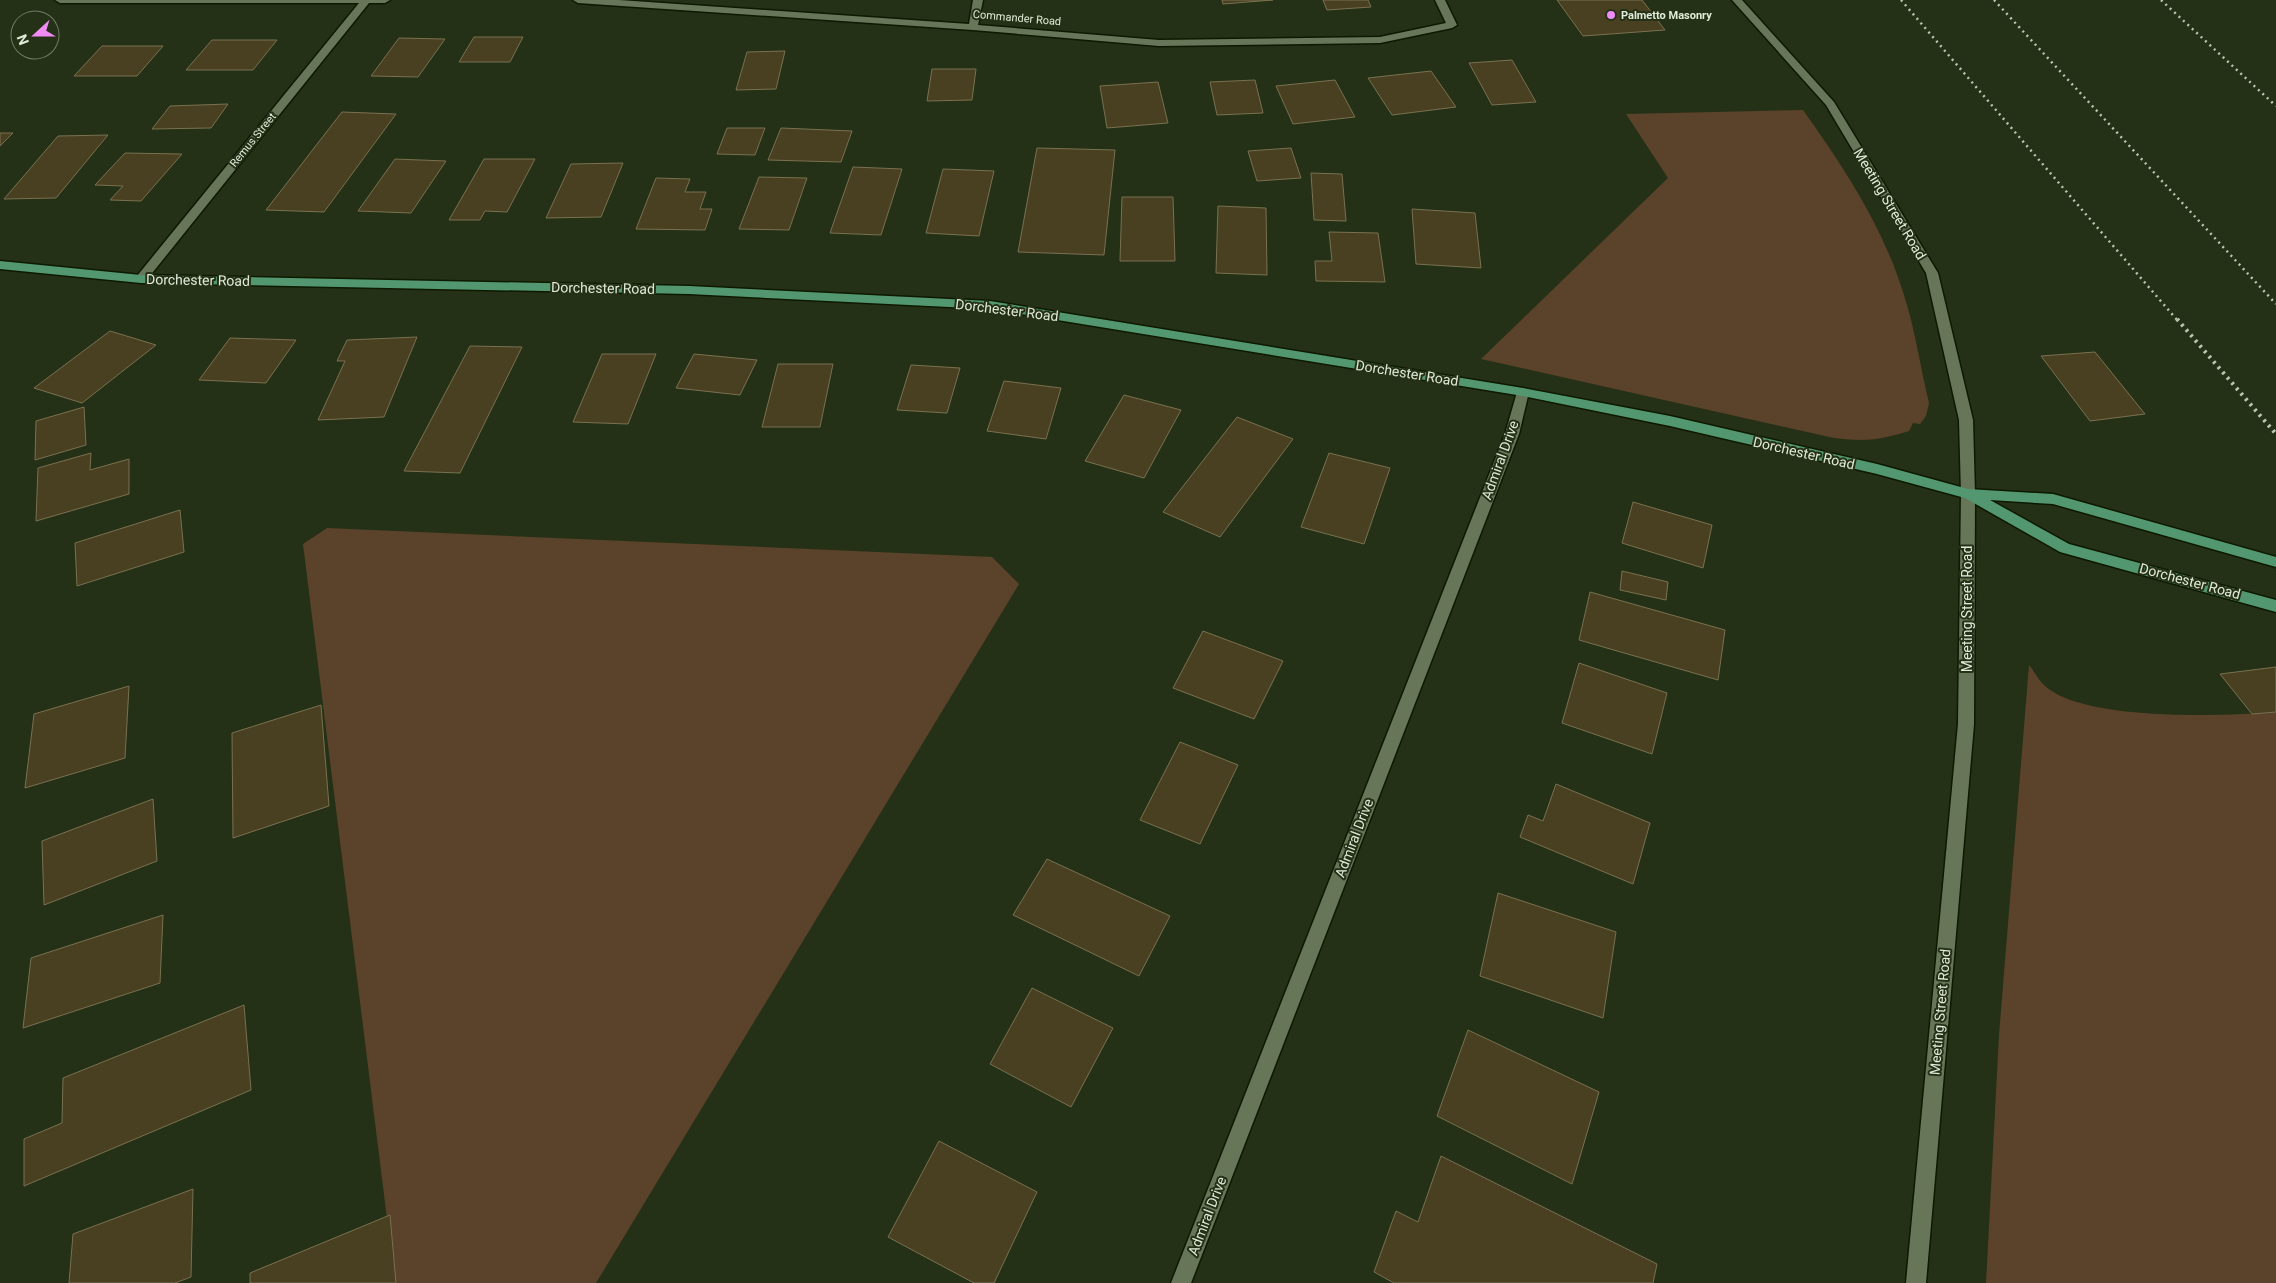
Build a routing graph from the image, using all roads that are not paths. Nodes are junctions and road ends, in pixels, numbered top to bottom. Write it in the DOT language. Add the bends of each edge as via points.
graph roads {
  1 [pos="60,0"];
  2 [pos="366,0"];
  3 [pos="385,0"];
  4 [pos="578,0"];
  5 [pos="978,0"];
  6 [pos="1440,0"];
  7 [pos="1737,0"];
  8 [pos="89,1"];
  9 [pos="973,27"];
  10 [pos="0,265"];
  11 [pos="141,279"];
  12 [pos="1523,392"];
  13 [pos="1968,494"];
  14 [pos="2276,562"];
  15 [pos="2276,606"];
  16 [pos="1181,1283"];
  17 [pos="1916,1283"];
  1 -- 8 [label="street"];
  2 -- 3 [label="street"];
  2 -- 8 [label="street"];
  2 -- 11 [label="street, Remus Street"];
  4 -- 9 [label="street, Commander Road"];
  5 -- 9 [label="street"];
  6 -- 9 [label="street, Commander Road" via="1452,25 1380,40 1159,43"];
  7 -- 13 [label="street, Meeting Street Road" via="1830,104 1932,273 1966,420"];
  10 -- 11 [label="main road, Dorchester Road"];
  11 -- 12 [label="main road, Dorchester Road" via="689,290 990,305"];
  12 -- 13 [label="main road, Dorchester Road" via="1670,421 1877,469"];
  12 -- 16 [label="street, Admiral Drive" via="1508,443"];
  13 -- 14 [label="main road, Dorchester Road" via="2053,499"];
  13 -- 15 [label="main road, Dorchester Road" via="2065,548"];
  13 -- 17 [label="street, Meeting Street Road" via="1966,724"];
}
